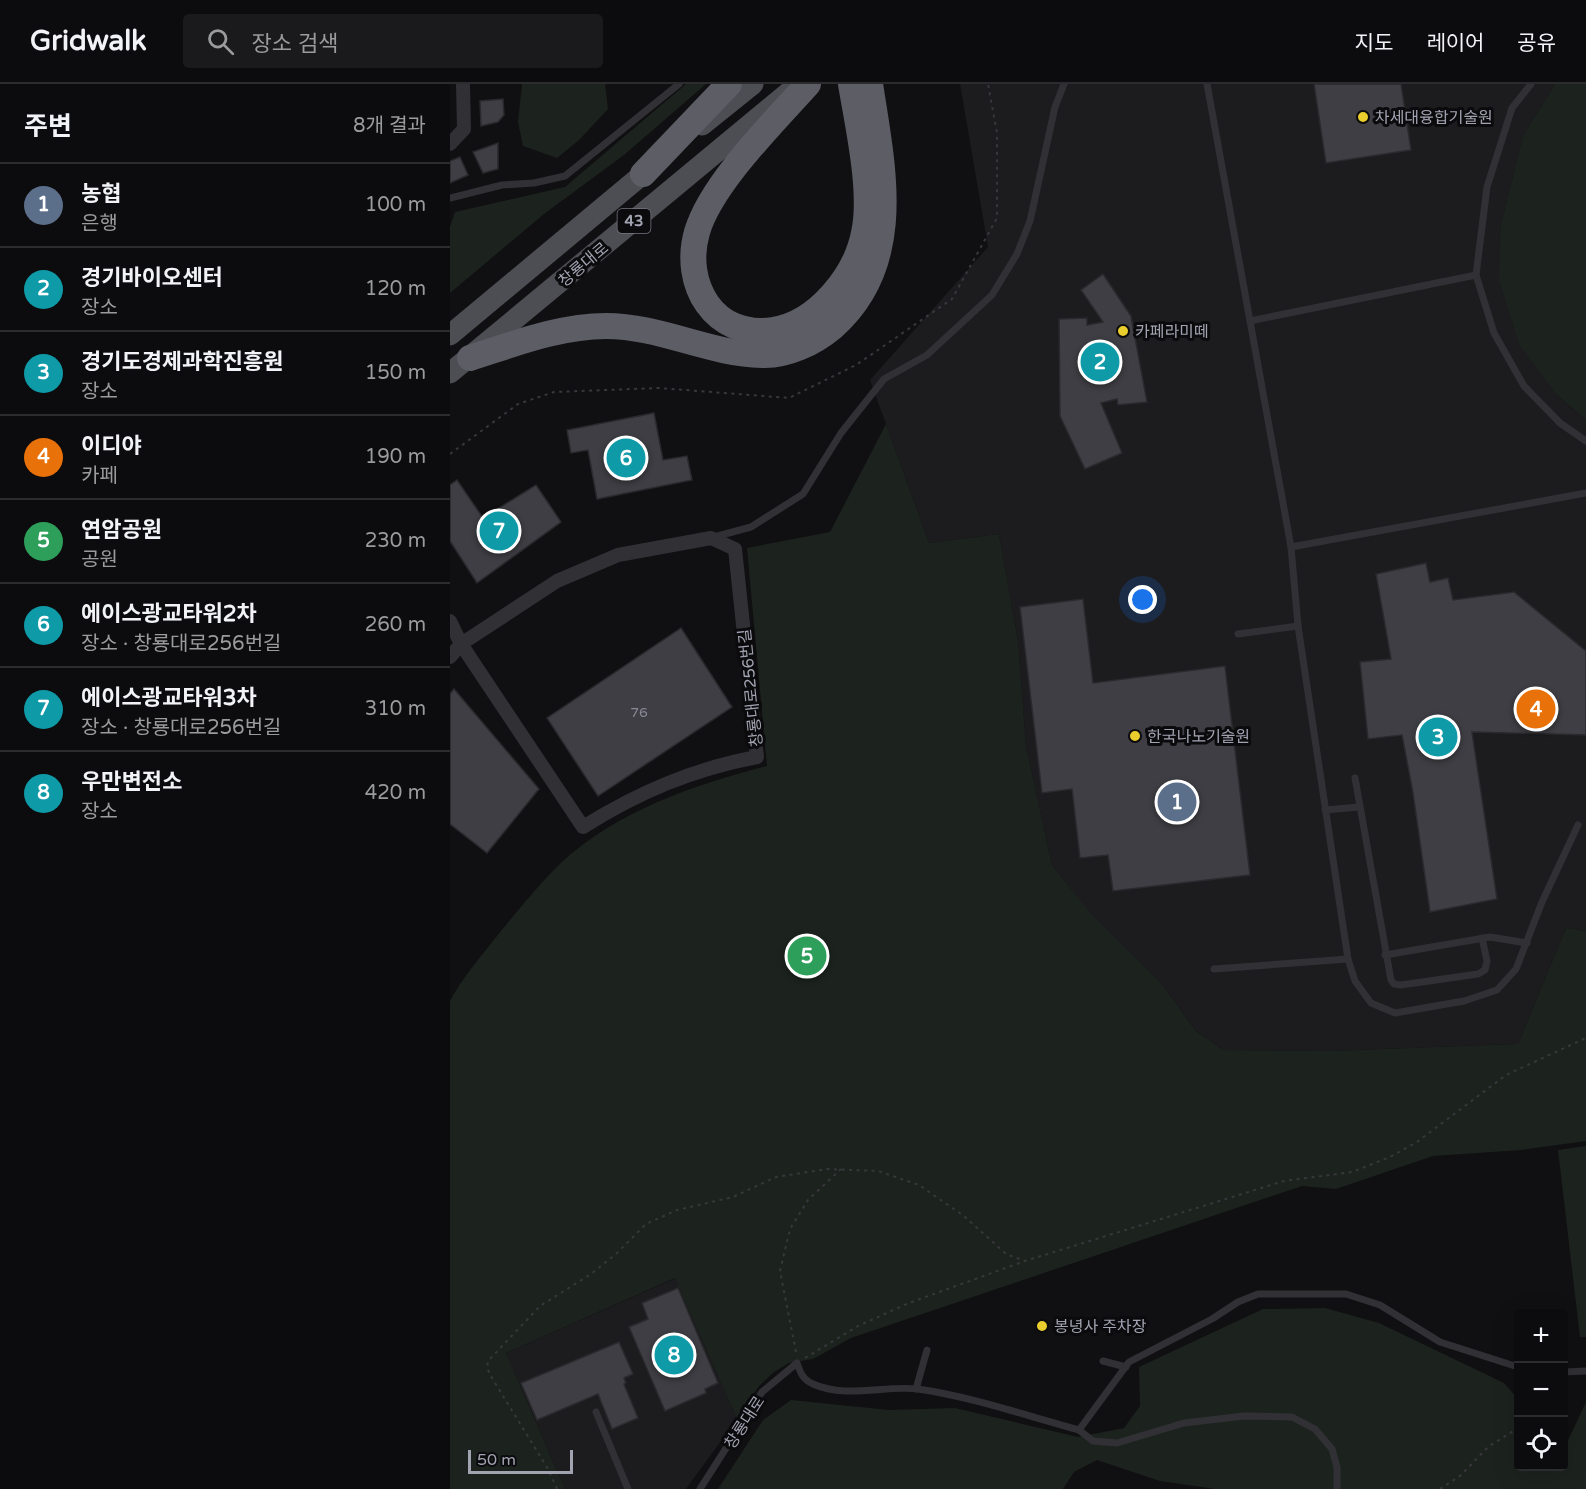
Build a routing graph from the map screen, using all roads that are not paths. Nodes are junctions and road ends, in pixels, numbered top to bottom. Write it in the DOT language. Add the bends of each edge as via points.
graph roads {
  1 [pos="463,84"];
  2 [pos="679,84"];
  3 [pos="729,84"];
  4 [pos="753,84"];
  5 [pos="798,84"];
  6 [pos="808,84"];
  7 [pos="851,84"];
  8 [pos="870,84"];
  9 [pos="1064,84"];
  10 [pos="1207,84"];
  11 [pos="1531,84"];
  12 [pos="866,118"];
  13 [pos="450,144"];
  14 [pos="643,174"];
  15 [pos="450,198"];
  16 [pos="1476,275"];
  17 [pos="1250,321"];
  18 [pos="450,334"];
  19 [pos="460,366"];
  20 [pos="1586,441"];
  21 [pos="1586,494"];
  22 [pos="711,538"];
  23 [pos="1291,547"];
  24 [pos="450,621"];
  25 [pos="1298,626"];
  26 [pos="1238,634"];
  27 [pos="461,644"];
  28 [pos="450,657"];
  29 [pos="1355,778"];
  30 [pos="1359,807"];
  31 [pos="1325,810"];
  32 [pos="1578,825"];
  33 [pos="1482,938"];
  34 [pos="1527,943"];
  35 [pos="1385,955"];
  36 [pos="1348,959"];
  37 [pos="1214,969"];
  38 [pos="927,1350"];
  39 [pos="1103,1361"];
  40 [pos="1514,1366"];
  41 [pos="1126,1367"];
  42 [pos="1586,1371"];
  43 [pos="1568,1372"];
  44 [pos="916,1389"];
  45 [pos="596,1412"];
  46 [pos="1079,1430"];
  47 [pos="628,1489"];
  48 [pos="700,1489"];
  49 [pos="1337,1489"];
  1 -- 13 [label="street" via="464,129"];
  2 -- 15 [label="lane" via="565,176"];
  3 -- 14 [label="highway"];
  4 -- 14 [label="main road, 창룡대로 / 43"];
  5 -- 19 [label="main road, 창룡대로 / 43"];
  6 -- 12 [label="highway" via="739,164 711,202 697,231 695,283 706,303 721,317 751,330 774,330 810,314 840,285 856,259 865,231"];
  7 -- 12 [label="highway"];
  8 -- 12 [label="highway"];
  9 -- 22 [label="lane" via="1055,107 1030,221 1017,254 992,295 927,355 884,379 841,434 803,494 751,527"];
  10 -- 17 [label="lane"];
  11 -- 16 [label="lane" via="1512,108 1487,187"];
  12 -- 19 [label="highway" via="884,205 882,244 857,299 819,338 787,351 763,355 650,330 604,326 564,331"];
  14 -- 18 [label="main road, 창룡대로 / 43"];
  16 -- 17 [label="lane"];
  16 -- 20 [label="lane" via="1494,333 1524,386 1560,423"];
  17 -- 23 [label="lane"];
  21 -- 23 [label="lane"];
  22 -- 27 [label="street" via="618,555 557,581"];
  22 -- 27 [label="street, 창룡대로256번길" via="735,549 757,757 677,777 583,827"];
  23 -- 25 [label="lane"];
  24 -- 27 [label="street"];
  25 -- 26 [label="lane"];
  25 -- 31 [label="lane"];
  27 -- 28 [label="street"];
  29 -- 30 [label="lane"];
  30 -- 31 [label="lane"];
  30 -- 35 [label="lane"];
  31 -- 36 [label="lane"];
  32 -- 34 [label="lane"];
  33 -- 34 [label="lane"];
  33 -- 35 [label="lane"];
  33 -- 35 [label="lane" via="1486,961 1485,970 1478,974 1394,984"];
  34 -- 36 [label="lane" via="1516,969 1497,990 1464,1001 1395,1013 1371,1003 1355,981"];
  36 -- 37 [label="lane"];
  38 -- 44 [label="lane"];
  39 -- 41 [label="lane"];
  40 -- 41 [label="lane" via="1440,1342 1380,1305 1346,1294 1283,1292 1258,1294 1238,1302"];
  41 -- 46 [label="lane"];
  42 -- 43 [label="lane"];
  44 -- 46 [label="lane"];
  44 -- 48 [label="lane, 창룡대로" via="835,1390 813,1384 802,1376 797,1363 762,1392"];
  45 -- 47 [label="lane"];
  46 -- 49 [label="lane" via="1093,1441 1117,1443 1184,1423 1244,1416 1292,1417 1315,1429 1332,1449"];
}
